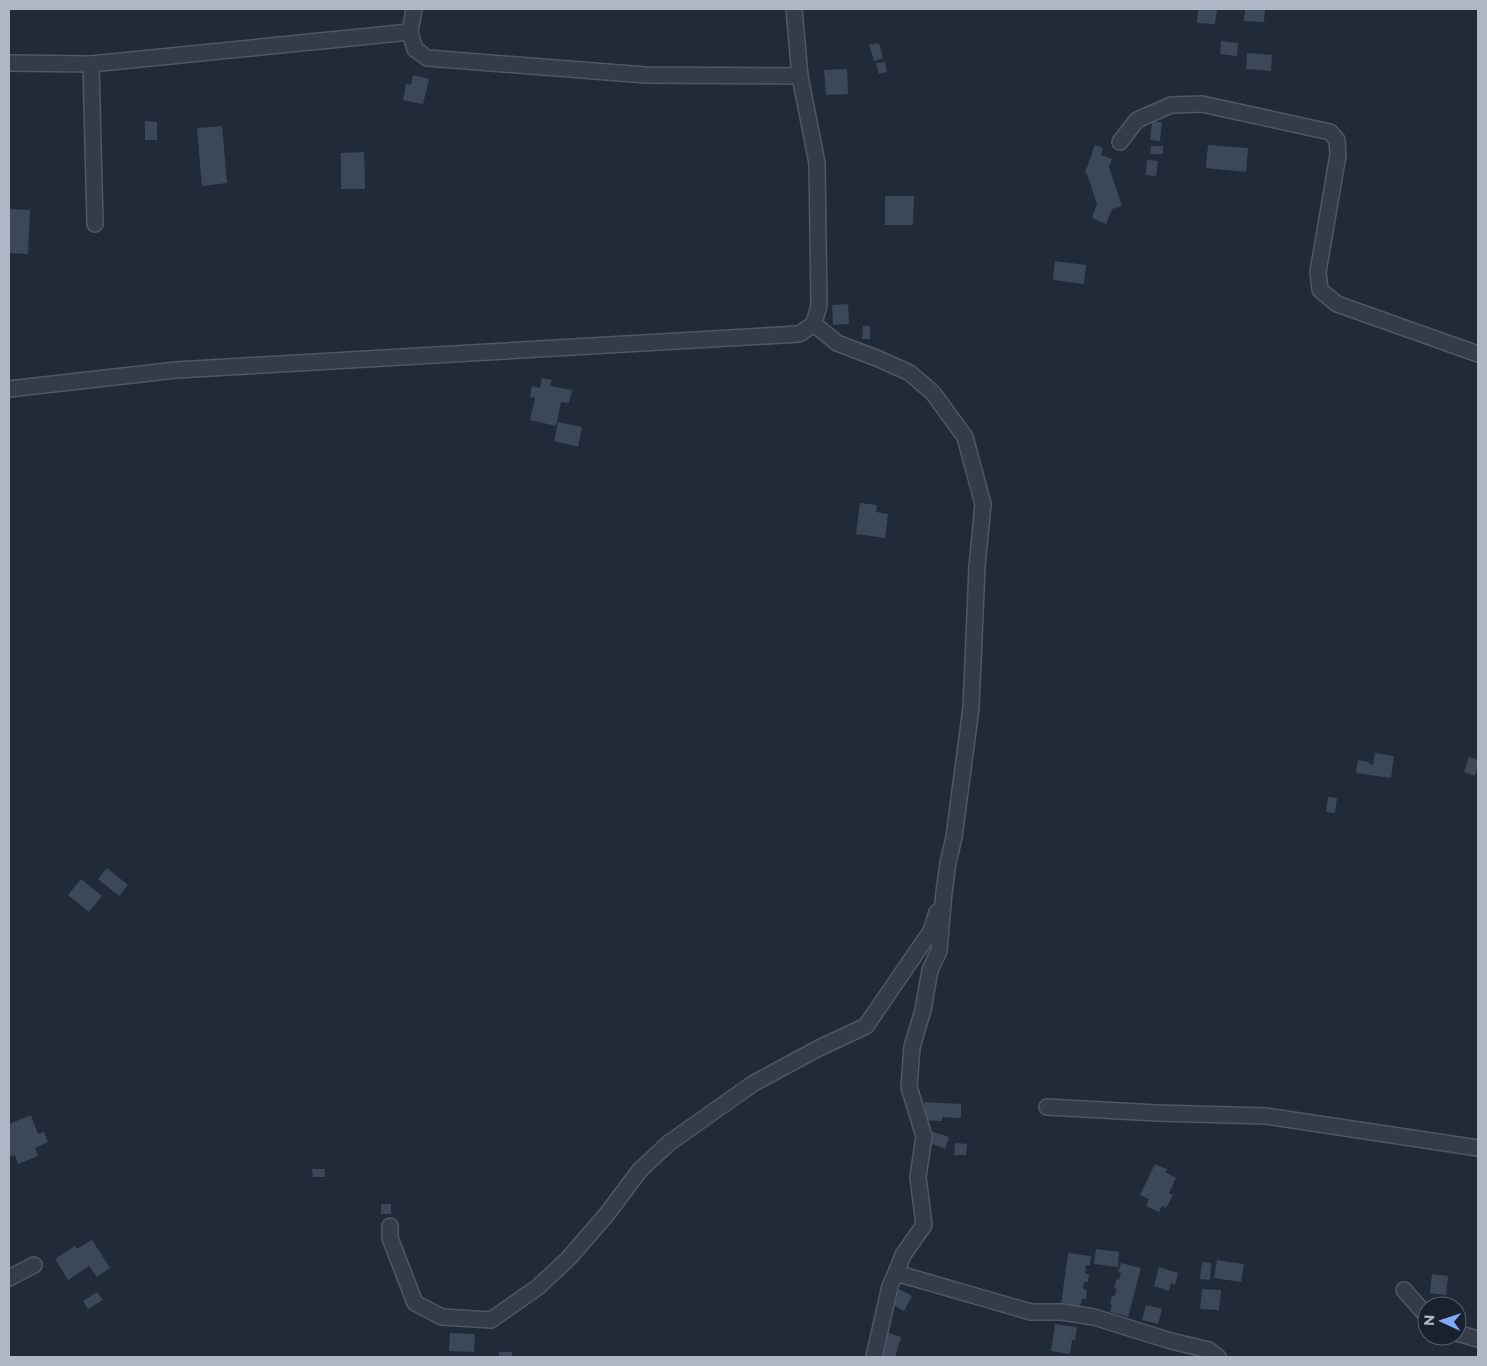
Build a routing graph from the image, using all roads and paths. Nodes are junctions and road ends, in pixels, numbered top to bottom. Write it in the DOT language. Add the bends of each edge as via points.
graph roads {
  1 [pos="414,9"];
  2 [pos="794,9"];
  3 [pos="410,32"];
  4 [pos="9,63"];
  5 [pos="91,64"];
  6 [pos="800,76"];
  7 [pos="1120,142"];
  8 [pos="95,224"];
  9 [pos="814,324"];
  10 [pos="1478,354"];
  11 [pos="9,389"];
  12 [pos="944,892"];
  13 [pos="1047,1107"];
  14 [pos="1478,1148"];
  15 [pos="390,1226"];
  16 [pos="34,1265"];
  17 [pos="896,1273"];
  18 [pos="9,1278"];
  19 [pos="1404,1290"];
  20 [pos="1417,1305"];
  21 [pos="874,1357"];
  22 [pos="1218,1357"];
  1 -- 3 [label="street"];
  2 -- 6 [label="street"];
  3 -- 5 [label="street"];
  3 -- 6 [label="street" via="415,49 427,58 646,74"];
  4 -- 5 [label="street"];
  5 -- 8 [label="street"];
  6 -- 9 [label="street" via="817,163 819,305"];
  7 -- 10 [label="street" via="1137,120 1171,105 1191,104 1330,132 1338,140 1338,154 1318,272 1320,290 1337,304"];
  9 -- 11 [label="street" via="799,334 176,370"];
  9 -- 12 [label="street" via="837,343 910,374 933,393 965,437 983,504 971,708"];
  12 -- 15 [label="street" via="931,931 866,1026 754,1083 669,1143 640,1170 569,1258 538,1286 491,1320 442,1317 415,1303 390,1238"];
  12 -- 17 [label="street" via="938,951 930,970 912,1047 909,1087 924,1136 918,1177 924,1225 903,1255"];
  13 -- 14 [label="street" via="1266,1116"];
  16 -- 18 [label="street"];
  17 -- 21 [label="street" via="890,1286"];
  17 -- 22 [label="street" via="1032,1312 1094,1317 1209,1350"];
  19 -- 20 [label="street"];
}
